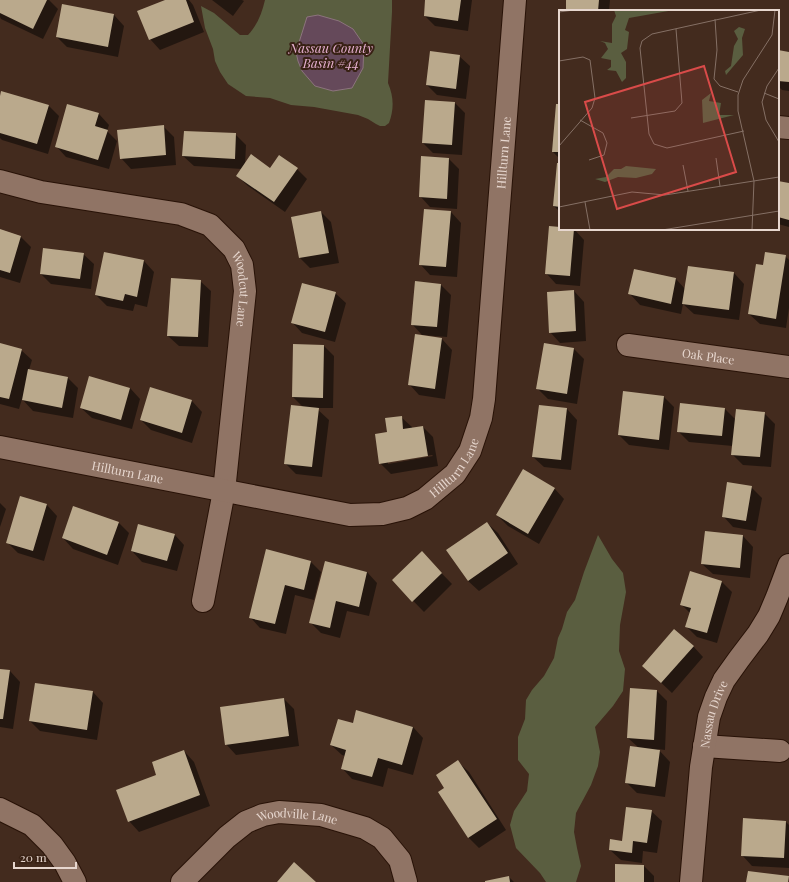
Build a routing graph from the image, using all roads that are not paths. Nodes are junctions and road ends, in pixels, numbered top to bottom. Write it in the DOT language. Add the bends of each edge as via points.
graph roads {
  1 [pos="515,0"];
  2 [pos="779,127"];
  3 [pos="789,128"];
  4 [pos="0,181"];
  5 [pos="628,345"];
  6 [pos="789,367"];
  7 [pos="0,448"];
  8 [pos="224,491"];
  9 [pos="789,565"];
  10 [pos="203,601"];
  11 [pos="704,746"];
  12 [pos="780,751"];
  13 [pos="0,809"];
  14 [pos="76,882"];
  15 [pos="182,882"];
  16 [pos="406,882"];
  17 [pos="692,882"];
  1 -- 8 [label="street, Hillturn Lane" via="484,399 481,418 470,451 455,474 425,500 382,514 350,515"];
  2 -- 3 [label="street"];
  4 -- 8 [label="street, Woodcut Lane" via="41,192 181,214 210,225 234,249 242,265 245,291"];
  5 -- 6 [label="street, Oak Place"];
  7 -- 8 [label="street, Hillturn Lane"];
  8 -- 10 [label="street, Woodcut Lane"];
  9 -- 11 [label="street, Nassau Drive" via="769,616 724,680 716,697 709,717"];
  11 -- 12 [label="street"];
  11 -- 17 [label="street, Nassau Drive"];
  13 -- 14 [label="street" via="32,825 52,844"];
  15 -- 16 [label="street, Woodville Lane" via="227,837 246,822 279,812 321,815 365,828 382,838 400,860"];
}
